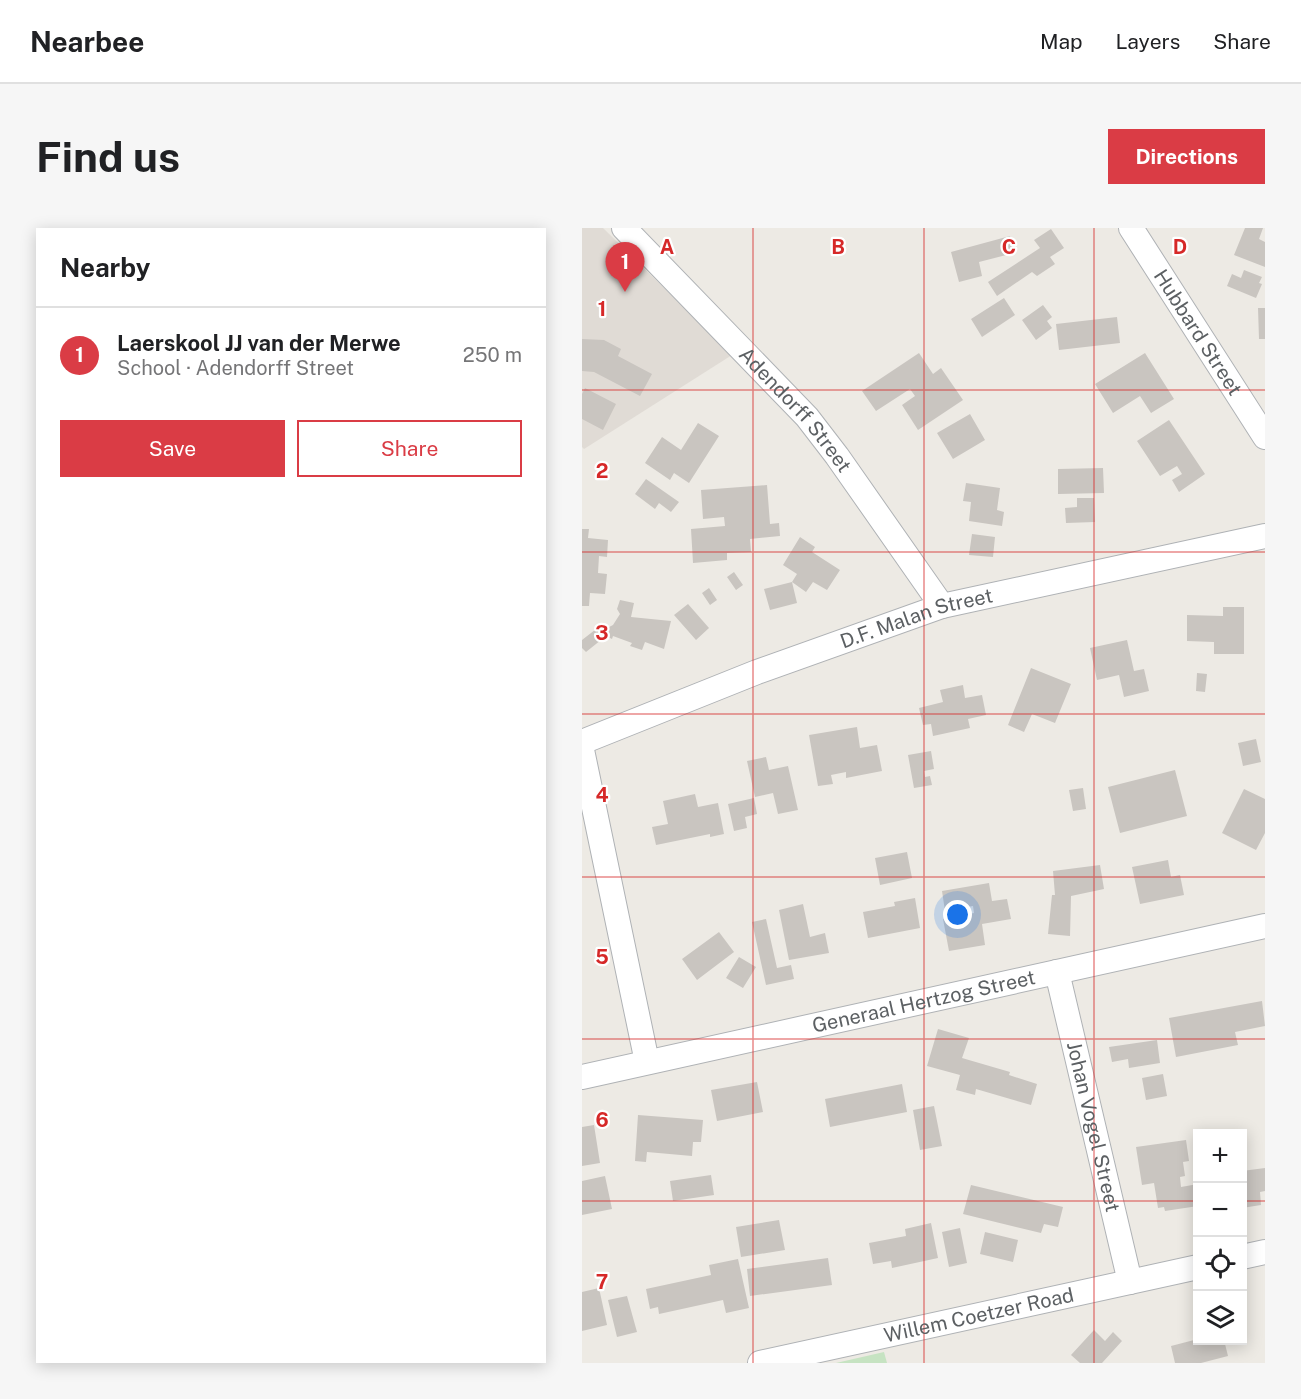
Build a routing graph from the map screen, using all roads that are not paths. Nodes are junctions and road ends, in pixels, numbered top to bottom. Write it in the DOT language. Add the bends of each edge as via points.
graph roads {
  1 [pos="1131,228"];
  2 [pos="626,230"];
  3 [pos="1265,437"];
  4 [pos="1265,536"];
  5 [pos="942,606"];
  6 [pos="582,742"];
  7 [pos="582,750"];
  8 [pos="1265,926"];
  9 [pos="1057,972"];
  10 [pos="647,1062"];
  11 [pos="582,1077"];
  12 [pos="1265,1252"];
  13 [pos="1247,1256"];
  14 [pos="1193,1268"];
  15 [pos="1130,1282"];
  16 [pos="760,1363"];
  1 -- 3 [label="street, Hubbard Street"];
  2 -- 5 [label="street, Adendorff Street" via="807,417"];
  4 -- 5 [label="street, D.F. Malan Street"];
  5 -- 6 [label="street, D.F. Malan Street" via="757,672"];
  7 -- 10 [label="street"];
  8 -- 9 [label="street, Generaal Hertzog Street"];
  9 -- 10 [label="street, Generaal Hertzog Street"];
  9 -- 15 [label="street, Johan Vogel Street"];
  10 -- 11 [label="street, Generaal Hertzog Street"];
  12 -- 13 [label="street"];
  14 -- 15 [label="street, Willem Coetzer Road"];
  15 -- 16 [label="street, Willem Coetzer Road"];
}
